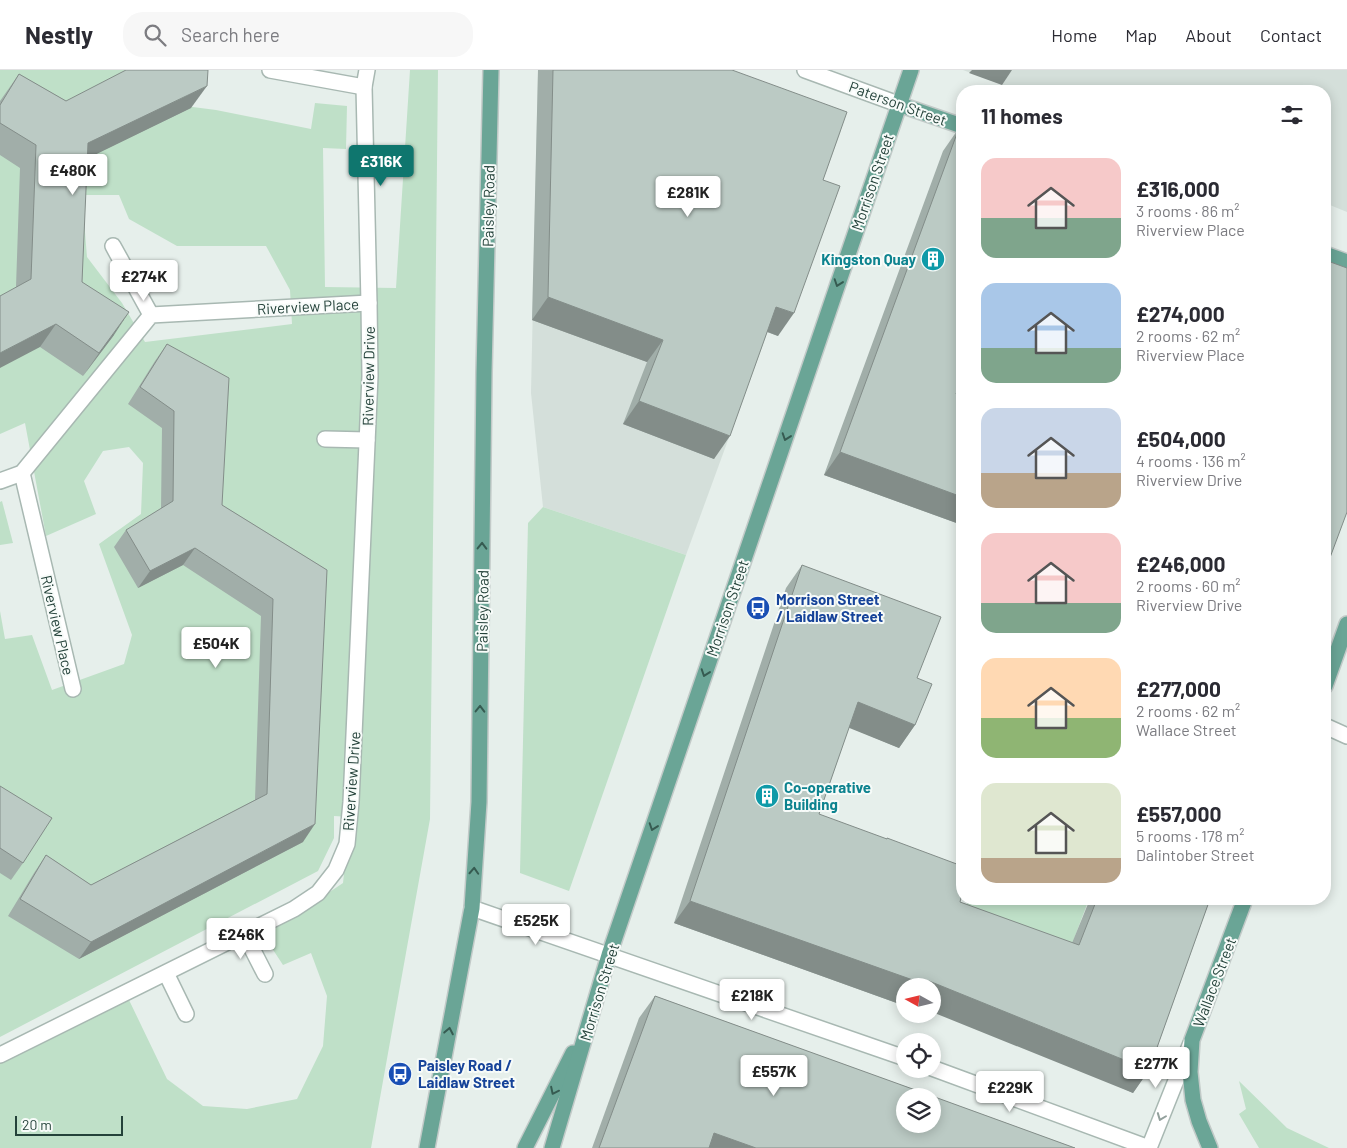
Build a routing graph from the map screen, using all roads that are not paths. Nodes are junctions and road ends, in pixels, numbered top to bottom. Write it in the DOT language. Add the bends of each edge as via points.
graph roads {
  1 [pos="270,70"];
  2 [pos="367,70"];
  3 [pos="491,70"];
  4 [pos="805,70"];
  5 [pos="911,70"];
  6 [pos="364,87"];
  7 [pos="898,104"];
  8 [pos="956,124"];
  9 [pos="113,246"];
  10 [pos="1331,256"];
  11 [pos="1347,262"];
  12 [pos="369,303"];
  13 [pos="152,315"];
  14 [pos="325,439"];
  15 [pos="367,440"];
  16 [pos="22,473"];
  17 [pos="0,481"];
  18 [pos="1347,624"];
  19 [pos="1331,669"];
  20 [pos="73,689"];
  21 [pos="1331,729"];
  22 [pos="1347,736"];
  23 [pos="1244,905"];
  24 [pos="472,908"];
  25 [pos="244,933"];
  26 [pos="609,956"];
  27 [pos="166,973"];
  28 [pos="265,974"];
  29 [pos="186,1014"];
  30 [pos="591,1016"];
  31 [pos="1192,1040"];
  32 [pos="0,1055"];
  33 [pos="896,1055"];
  34 [pos="941,1071"];
  35 [pos="427,1148"];
  36 [pos="525,1148"];
  37 [pos="552,1148"];
  38 [pos="1149,1148"];
  39 [pos="1210,1148"];
  1 -- 6 [label="street"];
  2 -- 6 [label="street, Riverview Place"];
  24 -- 3 [label="main road, Paisley Road, one-way" via="479,802"];
  4 -- 7 [label="street, Paterson Street"];
  5 -- 7 [label="main road, Morrison Street"];
  6 -- 12 [label="street, Riverview Place"];
  7 -- 8 [label="main road, Paterson Street"];
  7 -- 26 [label="main road, Morrison Street, one-way"];
  9 -- 13 [label="street"];
  10 -- 11 [label="main road"];
  12 -- 13 [label="street, Riverview Place"];
  12 -- 15 [label="street, Riverview Drive"];
  13 -- 16 [label="street"];
  14 -- 15 [label="street"];
  15 -- 25 [label="street, Riverview Drive" via="347,844 336,870 318,893"];
  16 -- 17 [label="street"];
  16 -- 20 [label="street, Riverview Place"];
  18 -- 19 [label="main road"];
  21 -- 22 [label="street"];
  23 -- 31 [label="main road, Wallace Street"];
  24 -- 26 [label="street"];
  35 -- 24 [label="main road, Paisley Road, one-way"];
  25 -- 27 [label="street, Riverview Drive"];
  25 -- 28 [label="street"];
  26 -- 30 [label="main road, Morrison Street"];
  26 -- 33 [label="street"];
  27 -- 29 [label="street"];
  27 -- 32 [label="street, Riverview Drive"];
  30 -- 36 [label="main road, one-way"];
  30 -- 37 [label="main road, Morrison Street"];
  31 -- 38 [label="street, Wallace Street, one-way"];
  31 -- 39 [label="main road" via="1190,1072 1193,1100"];
  34 -- 38 [label="street"];
}
